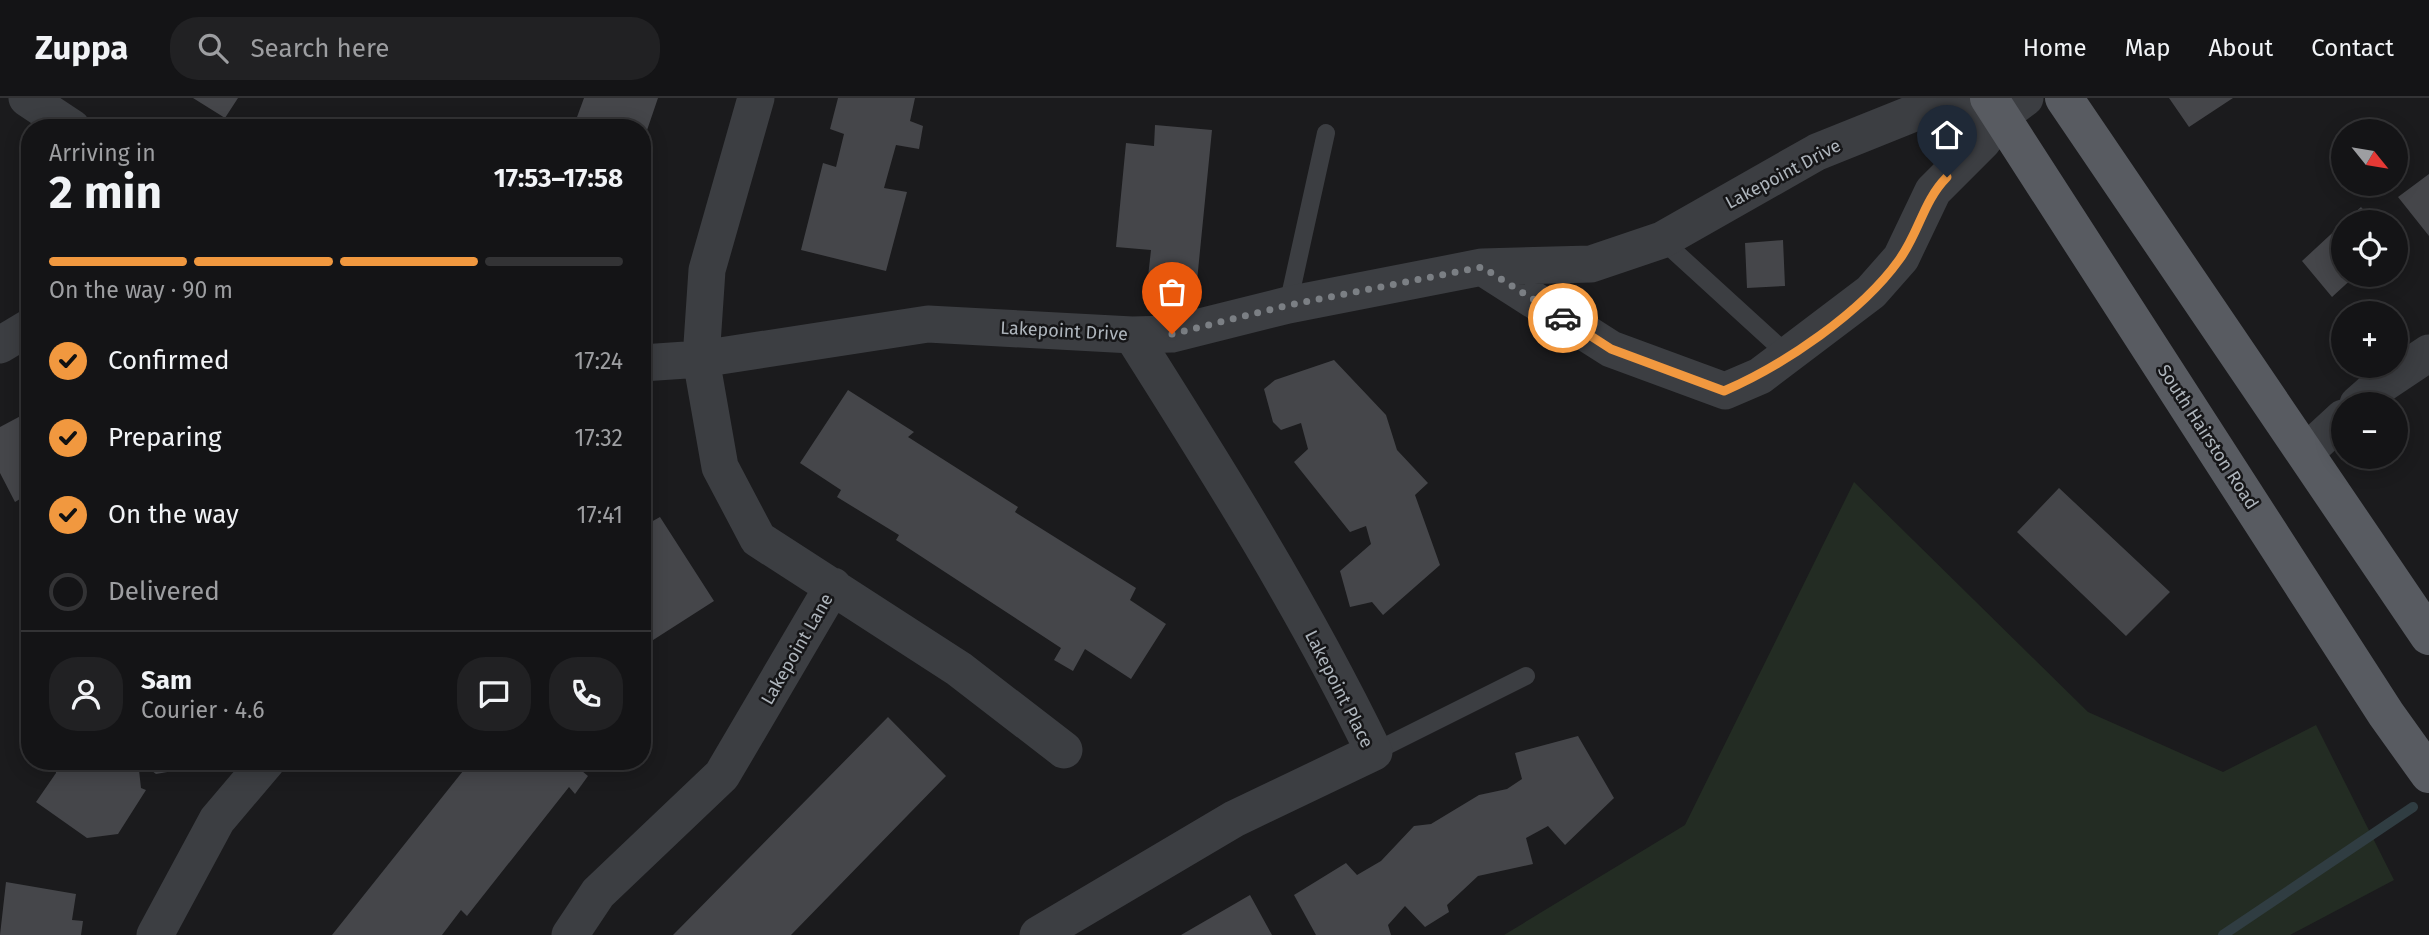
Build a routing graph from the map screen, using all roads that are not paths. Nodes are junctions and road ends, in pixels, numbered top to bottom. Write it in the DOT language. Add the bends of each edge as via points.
graph roads {
  1 [pos="27,98"];
  2 [pos="756,98"];
  3 [pos="2064,98"];
  4 [pos="2005,104"];
  5 [pos="58,119"];
  6 [pos="1326,133"];
  7 [pos="1662,240"];
  8 [pos="1482,267"];
  9 [pos="1289,305"];
  10 [pos="21,332"];
  11 [pos="1132,335"];
  12 [pos="0,345"];
  13 [pos="2429,353"];
  14 [pos="1788,355"];
  15 [pos="701,359"];
  16 [pos="651,362"];
  17 [pos="2372,392"];
  18 [pos="2331,429"];
  19 [pos="2305,453"];
  20 [pos="834,586"];
  21 [pos="2429,636"];
  22 [pos="1526,676"];
  23 [pos="1064,750"];
  24 [pos="1374,752"];
  25 [pos="259,770"];
  26 [pos="2429,774"];
  27 [pos="155,935"];
  28 [pos="570,935"];
  29 [pos="1038,935"];
  1 -- 5 [label="street"];
  2 -- 15 [label="street, Lakepoint Lane" via="707,270"];
  3 -- 19 [label="main road"];
  4 -- 7 [label="street, Lakepoint Drive" via="1963,100 1919,111 1817,152"];
  4 -- 14 [label="street" via="1982,142 1933,191 1900,258 1886,275 1841,317"];
  4 -- 26 [label="main road, South Hairston Road" via="2386,714"];
  6 -- 9 [label="lane"];
  7 -- 8 [label="street, Lakepoint Drive" via="1591,264"];
  7 -- 14 [label="lane"];
  8 -- 9 [label="street, Lakepoint Drive"];
  8 -- 14 [label="street" via="1611,349 1724,391 1760,376"];
  9 -- 11 [label="street, Lakepoint Drive" via="1172,334"];
  10 -- 12 [label="street"];
  11 -- 15 [label="street, Lakepoint Drive" via="928,324"];
  11 -- 24 [label="street, Lakepoint Place" via="1231,492 1342,685"];
  13 -- 17 [label="street"];
  15 -- 16 [label="street, Lakepoint Drive"];
  15 -- 20 [label="street, Lakepoint Lane" via="720,467 758,539"];
  18 -- 19 [label="street"];
  19 -- 21 [label="main road"];
  20 -- 23 [label="street" via="958,669"];
  20 -- 28 [label="street, Lakepoint Lane" via="722,775 598,893"];
  22 -- 24 [label="lane"];
  24 -- 29 [label="street, Lakepoint Place" via="1234,819"];
  25 -- 27 [label="street" via="217,820"];
}
